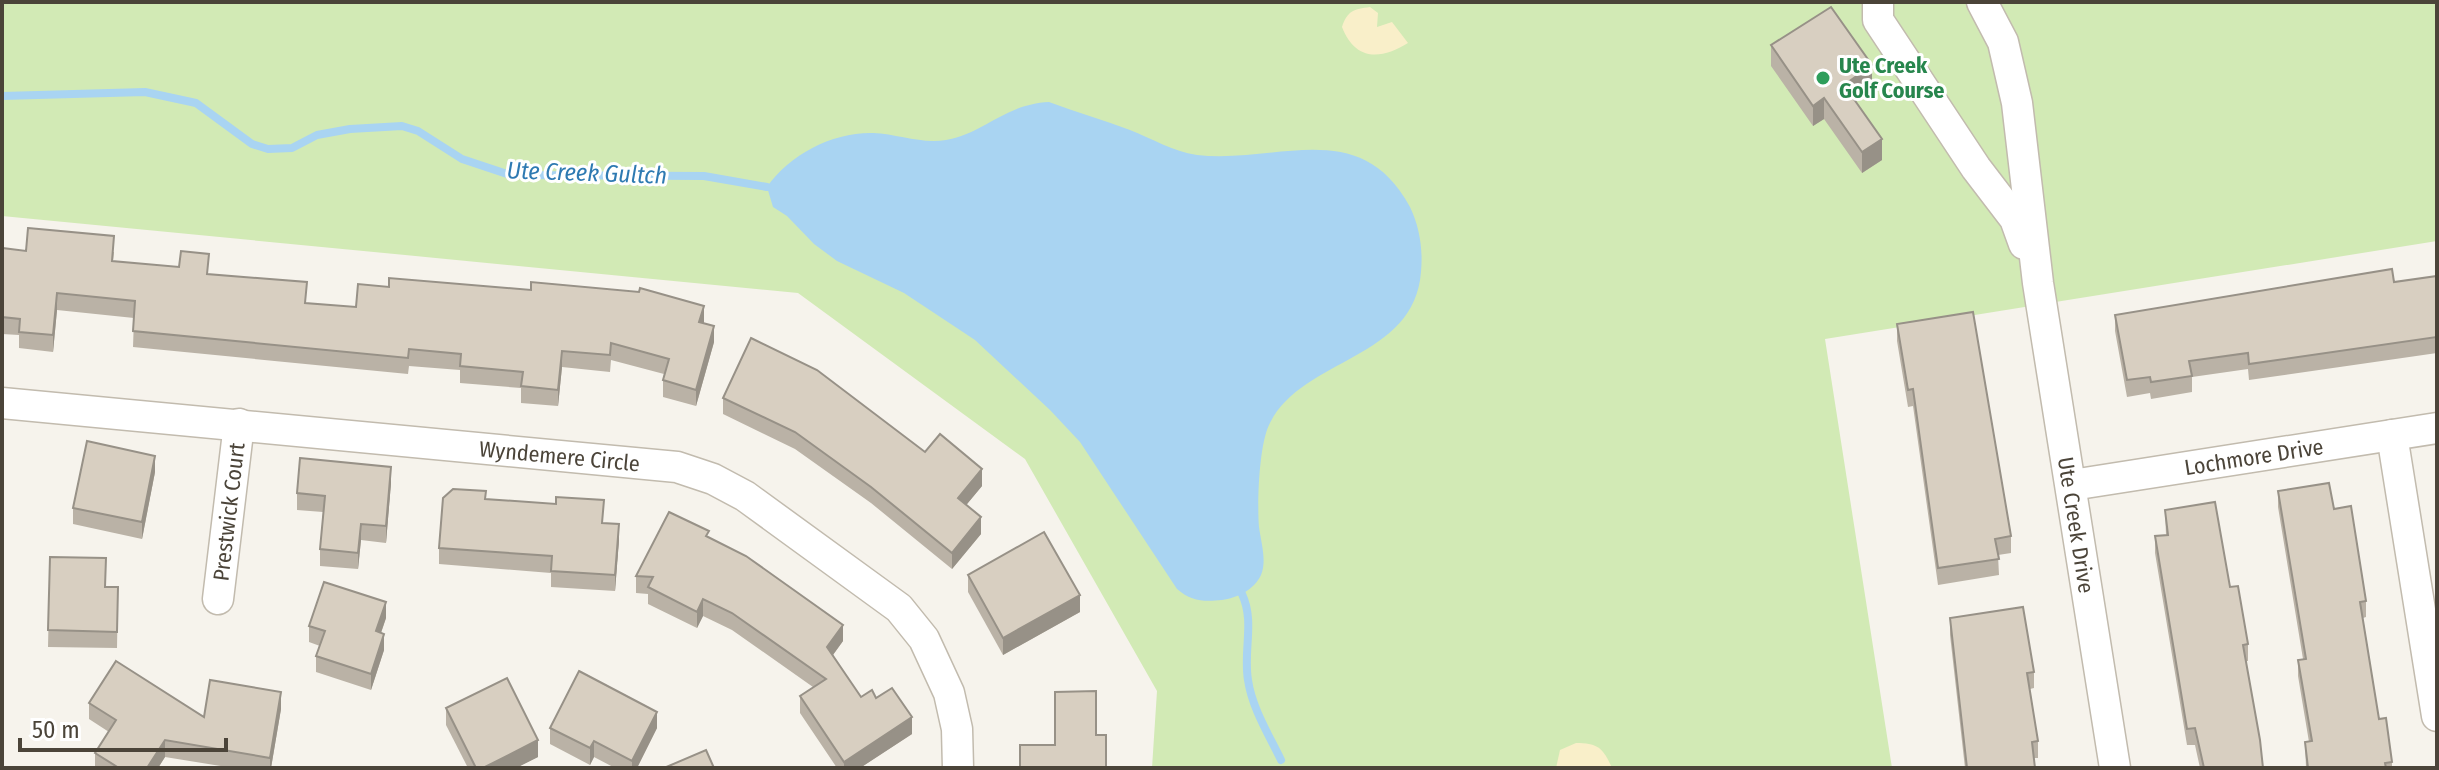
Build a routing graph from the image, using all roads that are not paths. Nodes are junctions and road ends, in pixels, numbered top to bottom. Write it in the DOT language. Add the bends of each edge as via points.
graph roads {
  1 [pos="1878,2"];
  2 [pos="1982,2"];
  3 [pos="2038,283"];
  4 [pos="2,403"];
  5 [pos="239,424"];
  6 [pos="2437,428"];
  7 [pos="2392,435"];
  8 [pos="2072,485"];
  9 [pos="218,599"];
  10 [pos="2437,716"];
  11 [pos="958,768"];
  12 [pos="2115,768"];
  1 -- 3 [label="street, Ute Creek Drive" via="1878,20 2015,219"];
  2 -- 3 [label="street, Ute Creek Drive" via="2003,42 2017,103"];
  3 -- 8 [label="street, Ute Creek Drive"];
  4 -- 5 [label="street, Wyndemere Circle"];
  5 -- 9 [label="street, Prestwick Court"];
  5 -- 11 [label="street, Wyndemere Circle" via="677,467 729,486 899,608 912,624 935,658 949,693"];
  6 -- 7 [label="street, Lochmore Drive"];
  7 -- 8 [label="street, Lochmore Drive"];
  7 -- 10 [label="street"];
  8 -- 12 [label="street, Ute Creek Drive"];
}
